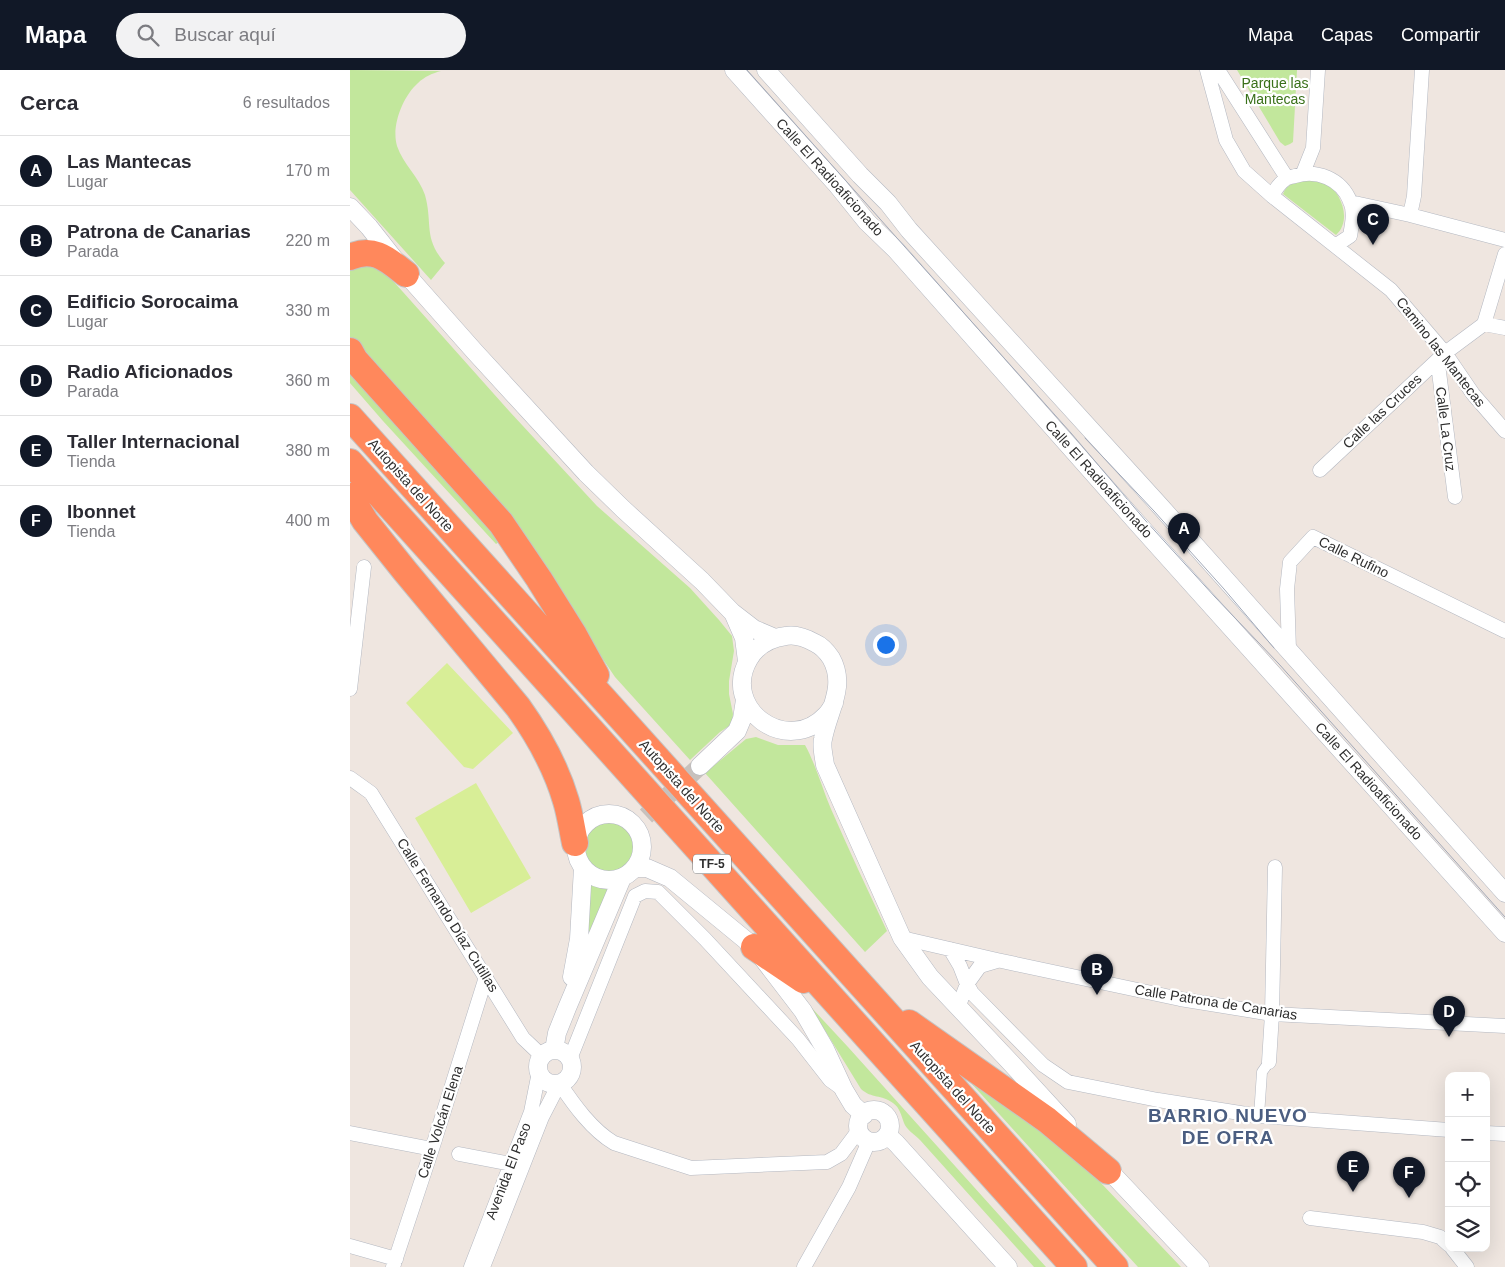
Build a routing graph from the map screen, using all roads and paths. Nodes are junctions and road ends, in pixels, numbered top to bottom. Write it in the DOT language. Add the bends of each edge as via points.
graph roads {
  1 [pos="734,70"];
  2 [pos="766,70"];
  3 [pos="1207,70"];
  4 [pos="1218,70"];
  5 [pos="1318,70"];
  6 [pos="1422,70"];
  7 [pos="1313,148"];
  8 [pos="1303,173"];
  9 [pos="1324,175"];
  10 [pos="1287,178"];
  11 [pos="1272,196"];
  12 [pos="1350,202"];
  13 [pos="350,207"];
  14 [pos="1410,215"];
  15 [pos="1350,236"];
  16 [pos="1505,240"];
  17 [pos="1332,244"];
  18 [pos="1505,254"];
  19 [pos="350,256"];
  20 [pos="1350,258"];
  21 [pos="406,274"];
  22 [pos="1484,324"];
  23 [pos="1505,328"];
  24 [pos="350,351"];
  25 [pos="1440,357"];
  26 [pos="350,417"];
  27 [pos="1505,431"];
  28 [pos="350,462"];
  29 [pos="1320,470"];
  30 [pos="350,496"];
  31 [pos="1455,497"];
  32 [pos="364,567"];
  33 [pos="732,612"];
  34 [pos="1505,631"];
  35 [pos="775,638"];
  36 [pos="1289,650"];
  37 [pos="747,661"];
  38 [pos="350,689"];
  39 [pos="745,700"];
  40 [pos="834,702"];
  41 [pos="617,713"];
  42 [pos="766,724"];
  43 [pos="737,730"];
  44 [pos="700,766"];
  45 [pos="350,778"];
  46 [pos="575,843"];
  47 [pos="1274,867"];
  48 [pos="583,868"];
  49 [pos="628,873"];
  50 [pos="1505,893"];
  51 [pos="1505,933"];
  52 [pos="902,938"];
  53 [pos="754,947"];
  54 [pos="950,949"];
  55 [pos="997,960"];
  56 [pos="486,977"];
  57 [pos="967,984"];
  58 [pos="874,999"];
  59 [pos="837,1003"];
  60 [pos="567,1008"];
  61 [pos="958,1008"];
  62 [pos="1272,1014"];
  63 [pos="1505,1026"];
  64 [pos="570,1058"];
  65 [pos="545,1060"];
  66 [pos="1269,1062"];
  67 [pos="559,1084"];
  68 [pos="844,1090"];
  69 [pos="1259,1116"];
  70 [pos="864,1129"];
  71 [pos="1445,1130"];
  72 [pos="1490,1132"];
  73 [pos="350,1133"];
  74 [pos="1505,1134"];
  75 [pos="887,1135"];
  76 [pos="432,1149"];
  77 [pos="459,1154"];
  78 [pos="511,1164"];
  79 [pos="1108,1170"];
  80 [pos="1310,1218"];
  81 [pos="1445,1241"];
  82 [pos="350,1246"];
  83 [pos="1455,1252"];
  84 [pos="394,1263"];
  85 [pos="471,1267"];
  86 [pos="483,1267"];
  87 [pos="804,1267"];
  88 [pos="1008,1267"];
  89 [pos="1074,1267"];
  90 [pos="1115,1267"];
  91 [pos="1200,1267"];
  92 [pos="1467,1267"];
  1 -- 51 [label="street, Calle El Radioaficionado"];
  2 -- 36 [label="street, Calle El Radioaficionado"];
  3 -- 11 [label="street, Camino las Mantecas" via="1226,140 1244,171"];
  4 -- 10 [label="street"];
  5 -- 7 [label="street"];
  6 -- 14 [label="street"];
  7 -- 8 [label="street"];
  7 -- 9 [label="street"];
  8 -- 9 [label="street"];
  8 -- 10 [label="street"];
  9 -- 12 [label="street" via="1342,187"];
  10 -- 11 [label="street"];
  11 -- 17 [label="street, Camino las Mantecas"];
  12 -- 14 [label="street"];
  12 -- 15 [label="street" via="1353,219"];
  13 -- 21 [label="street"];
  14 -- 16 [label="street"];
  15 -- 17 [label="street"];
  15 -- 20 [label="street"];
  17 -- 20 [label="street, Camino las Mantecas"];
  18 -- 22 [label="street"];
  19 -- 21 [label="highway" via="359,252 378,255"];
  20 -- 25 [label="street, Camino las Mantecas" via="1391,290"];
  21 -- 33 [label="street" via="586,473"];
  22 -- 23 [label="street"];
  22 -- 25 [label="street, Calle las Cruces"];
  24 -- 41 [label="highway" via="501,523 574,635"];
  25 -- 27 [label="street, Camino las Mantecas"];
  25 -- 29 [label="street, Calle las Cruces"];
  25 -- 31 [label="street, Calle La Cruz" via="1439,372"];
  26 -- 41 [label="highway, Autopista del Norte / TF-5"];
  28 -- 59 [label="highway, TF-5"];
  30 -- 46 [label="highway" via="405,571 530,724 560,783"];
  32 -- 38 [label="street"];
  33 -- 35 [label="street" via="754,629"];
  33 -- 37 [label="street" via="744,638"];
  34 -- 36 [label="street, Calle Rufino" via="1313,537 1290,562 1287,589"];
  35 -- 37 [label="street" via="758,647"];
  35 -- 40 [label="street" via="799,636 828,653 838,677"];
  36 -- 50 [label="street, Calle El Radioaficionado"];
  37 -- 39 [label="street" via="742,681"];
  39 -- 42 [label="street" via="754,715"];
  39 -- 43 [label="street"];
  40 -- 42 [label="street" via="826,715 805,729 783,730"];
  40 -- 52 [label="street" via="822,740 825,765"];
  41 -- 58 [label="highway, Autopista del Norte / TF-5"];
  42 -- 43 [label="street"];
  43 -- 44 [label="street"];
  45 -- 56 [label="street, Calle Fernando Díaz Cutillas" via="371,793"];
  46 -- 48 [label="street" via="578,861"];
  46 -- 49 [label="street" via="578,832 593,817 614,814 640,820 640,860"];
  47 -- 62 [label="street"];
  48 -- 49 [label="street" via="601,879 611,880"];
  48 -- 60 [label="street, Avenida El Paso" via="579,939"];
  49 -- 53 [label="street" via="647,868 670,878"];
  49 -- 60 [label="street, Avenida El Paso"];
  52 -- 54 [label="street, Calle Patrona de Canarias"];
  52 -- 61 [label="street"];
  53 -- 59 [label="highway"];
  53 -- 68 [label="street" via="803,1011"];
  54 -- 55 [label="street, Calle Patrona de Canarias"];
  54 -- 57 [label="street"];
  55 -- 57 [label="street" via="980,966"];
  55 -- 62 [label="street, Calle Patrona de Canarias" via="1180,999"];
  56 -- 65 [label="street, Calle Fernando Díaz Cutillas" via="524,1038"];
  56 -- 76 [label="street, Calle Volcán Elena"];
  57 -- 61 [label="street"];
  57 -- 69 [label="street" via="1043,1065 1068,1082"];
  58 -- 79 [label="highway" via="1047,1120"];
  58 -- 90 [label="highway, Autopista del Norte / TF-5"];
  59 -- 89 [label="highway, TF-5"];
  60 -- 65 [label="street, Avenida El Paso"];
  61 -- 79 [label="street"];
  62 -- 63 [label="street, Calle Patrona de Canarias"];
  62 -- 66 [label="street"];
  64 -- 65 [label="street" via="563,1052"];
  64 -- 67 [label="street" via="571,1074"];
  64 -- 68 [label="street" via="635,896 645,891 658,892 798,1039 830,1080"];
  65 -- 67 [label="street" via="545,1080"];
  65 -- 78 [label="street, Avenida El Paso" via="531,1112"];
  66 -- 69 [label="street" via="1262,1072"];
  67 -- 70 [label="street" via="603,1136 614,1143 690,1168 827,1162 841,1154"];
  67 -- 86 [label="street, Avenida El Paso" via="542,1117"];
  68 -- 70 [label="street"];
  69 -- 71 [label="street"];
  70 -- 75 [label="street" via="879,1141"];
  70 -- 75 [label="street" via="868,1112 878,1111 886,1116 890,1126"];
  70 -- 87 [label="street" via="849,1187"];
  72 -- 74 [label="street"];
  73 -- 76 [label="street"];
  75 -- 88 [label="street"];
  76 -- 84 [label="street, Calle Volcán Elena"];
  77 -- 78 [label="street"];
  78 -- 85 [label="street, Avenida El Paso"];
  79 -- 91 [label="street"];
  80 -- 81 [label="street" via="1423,1232"];
  82 -- 84 [label="street"];
  83 -- 92 [label="street"];
}
